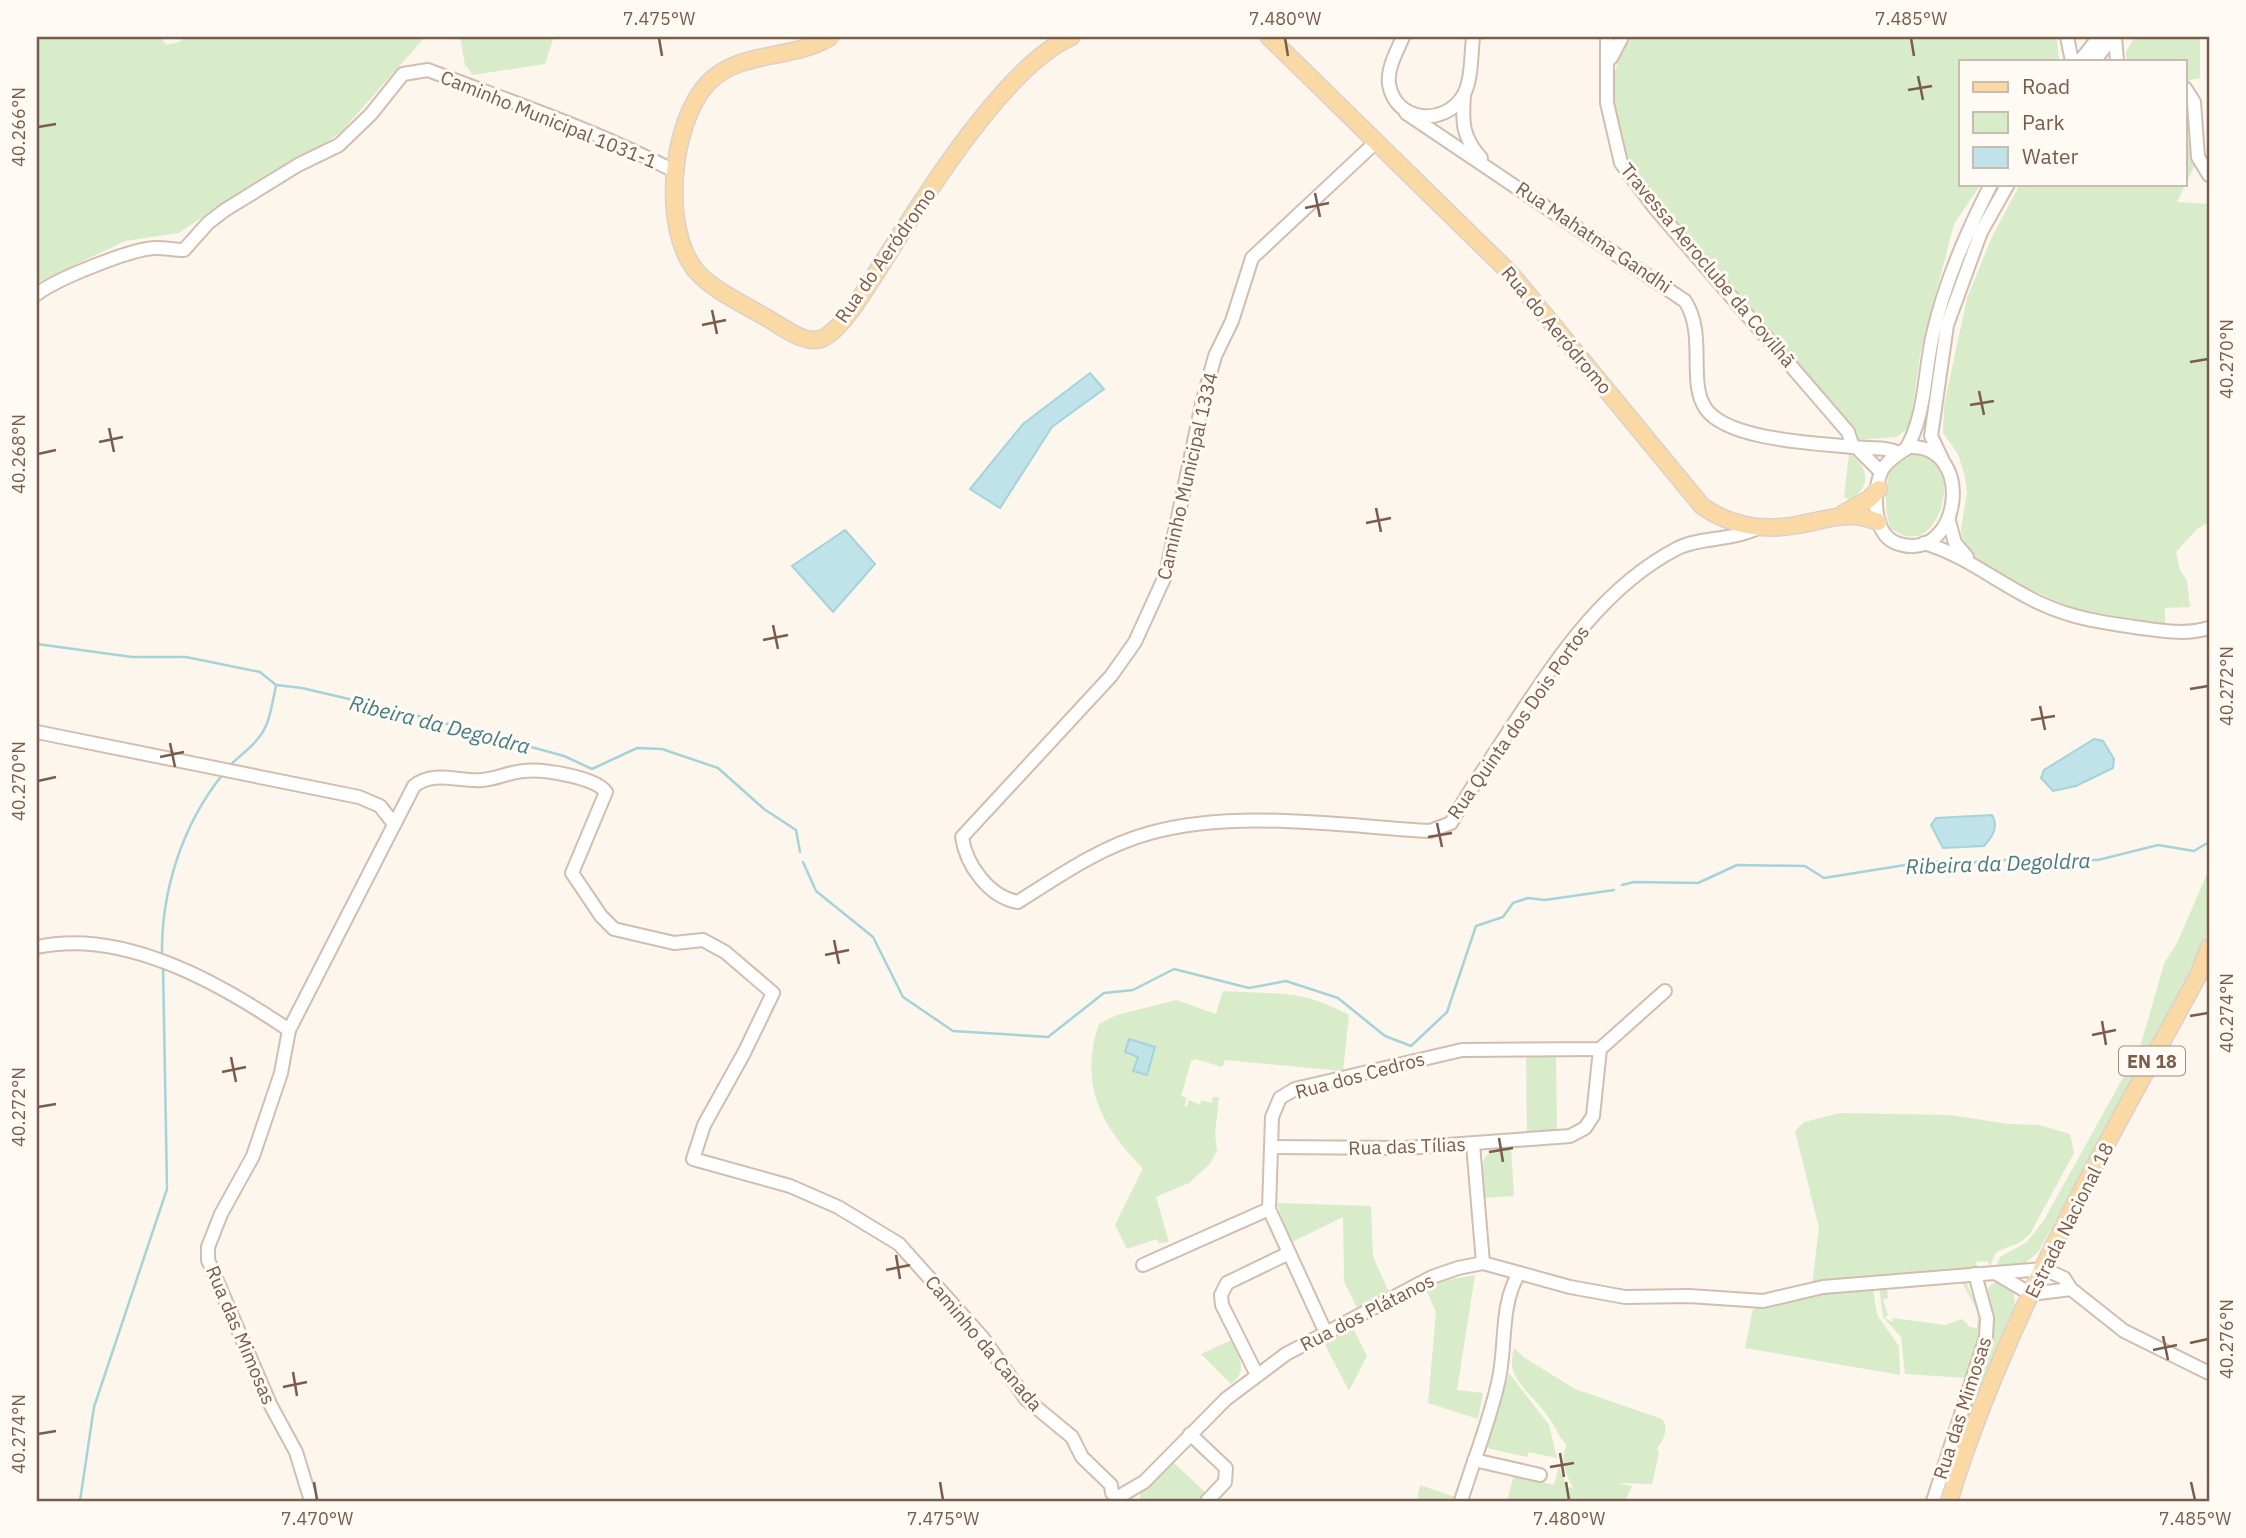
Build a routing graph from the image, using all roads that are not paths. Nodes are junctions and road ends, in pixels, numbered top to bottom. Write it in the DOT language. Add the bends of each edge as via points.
graph roads {
  1 [pos="830,37"];
  2 [pos="1071,37"];
  3 [pos="1269,37"];
  4 [pos="1403,37"];
  5 [pos="1473,37"];
  6 [pos="1618,37"];
  7 [pos="2067,37"];
  8 [pos="2099,37"];
  9 [pos="2114,37"];
  10 [pos="2072,60"];
  11 [pos="2081,60"];
  12 [pos="2095,60"];
  13 [pos="2117,60"];
  14 [pos="2186,90"];
  15 [pos="1464,94"];
  16 [pos="1406,113"];
  17 [pos="1377,141"];
  18 [pos="1485,164"];
  19 [pos="676,172"];
  20 [pos="2209,175"];
  21 [pos="1990,186"];
  22 [pos="2007,186"];
  23 [pos="37,294"];
  24 [pos="1855,447"];
  25 [pos="1903,451"];
  26 [pos="1941,459"];
  27 [pos="1881,472"];
  28 [pos="1879,489"];
  29 [pos="1840,515"];
  30 [pos="1949,521"];
  31 [pos="1878,522"];
  32 [pos="1760,527"];
  33 [pos="1924,543"];
  34 [pos="1977,566"];
  35 [pos="2209,628"];
  36 [pos="37,732"];
  37 [pos="394,824"];
  38 [pos="1015,902"];
  39 [pos="37,947"];
  40 [pos="2209,947"];
  41 [pos="1665,991"];
  42 [pos="289,1030"];
  43 [pos="1600,1049"];
  44 [pos="1473,1144"];
  45 [pos="1271,1147"];
  46 [pos="1269,1209"];
  47 [pos="1287,1254"];
  48 [pos="1483,1264"];
  49 [pos="1143,1265"];
  50 [pos="2044,1269"];
  51 [pos="1519,1273"];
  52 [pos="1975,1274"];
  53 [pos="1997,1274"];
  54 [pos="2071,1289"];
  55 [pos="2031,1294"];
  56 [pos="1325,1331"];
  57 [pos="2209,1373"];
  58 [pos="1256,1375"];
  59 [pos="1190,1434"];
  60 [pos="1474,1460"];
  61 [pos="1540,1475"];
  62 [pos="1115,1498"];
  63 [pos="311,1501"];
  64 [pos="1208,1501"];
  65 [pos="1461,1501"];
  66 [pos="1933,1501"];
  67 [pos="1949,1501"];
  1 -- 19 [label="main road, Rua do Aeródromo" via="804,50 733,64 709,82 686,120"];
  2 -- 19 [label="main road, Rua do Aeródromo" via="1046,50 999,100 948,165 850,310 825,337 802,338 698,274 681,244"];
  3 -- 17 [label="main road, Rua do Aeródromo"];
  4 -- 16 [label="street, Rua Mahatma Gandhi" via="1389,82 1393,97"];
  5 -- 15 [label="street, Rua Mahatma Gandhi"];
  6 -- 24 [label="street, Travessa Aeroclube da Covilhã" via="1609,66 1607,103 1625,171 1848,432"];
  7 -- 10 [label="street"];
  8 -- 11 [label="street"];
  9 -- 12 [label="street"];
  9 -- 13 [label="street"];
  14 -- 20 [label="street" via="2194,102 2197,157"];
  15 -- 16 [label="street" via="1443,114"];
  15 -- 18 [label="street, Rua Mahatma Gandhi" via="1464,136"];
  16 -- 18 [label="street, Rua Mahatma Gandhi"];
  17 -- 32 [label="main road, Rua do Aeródromo" via="1511,274 1702,506 1732,523"];
  17 -- 38 [label="street, Caminho Municipal 1334" via="1252,258 1232,321 1215,356 1166,574 1135,642 1111,676 962,837 980,878"];
  18 -- 24 [label="street, Rua Mahatma Gandhi" via="1685,301 1697,331 1700,400 1715,419 1737,430"];
  19 -- 23 [label="street, Caminho Municipal 1031-1" via="613,141 511,101 428,70 415,70 403,74 339,145 225,209 184,250 157,248 133,253 54,281"];
  21 -- 25 [label="street" via="1958,251 1933,333 1916,433"];
  22 -- 26 [label="street" via="1981,232 1947,325 1931,436"];
  24 -- 25 [label="street, Rua Mahatma Gandhi"];
  24 -- 27 [label="street"];
  25 -- 26 [label="street" via="1923,447"];
  25 -- 27 [label="street"];
  26 -- 30 [label="street" via="1953,486"];
  27 -- 28 [label="street"];
  28 -- 29 [label="main road"];
  28 -- 31 [label="street"];
  29 -- 31 [label="main road, Rua do Aeródromo" via="1856,514"];
  29 -- 32 [label="main road, Rua do Aeródromo" via="1797,525"];
  30 -- 33 [label="street" via="1936,539"];
  30 -- 34 [label="street" via="1955,543"];
  31 -- 33 [label="street" via="1885,536 1898,544"];
  32 -- 38 [label="street, Rua Quinta dos Dois Portos" via="1740,537 1682,546 1642,569 1616,592 1582,627 1451,823 1443,828 1223,821 1182,826 1114,846"];
  33 -- 34 [label="street"];
  34 -- 35 [label="street" via="2066,615 2169,632"];
  36 -- 37 [label="street" via="359,797 380,806"];
  37 -- 42 [label="street, Rua das Mimosas"];
  37 -- 62 [label="street, Caminho da Canada" via="414,786 431,778 483,780 540,770 603,788 606,796 572,873 602,918 617,930 674,943 703,940 725,952 773,993 704,1125 693,1159 796,1188 855,1216 899,1244 982,1336 1026,1399 1072,1437 1082,1457 1111,1485"];
  39 -- 42 [label="street" via="82,941 178,966 250,1003"];
  40 -- 50 [label="main road, Estrada Nacional 18 / EN 18"];
  41 -- 43 [label="street"];
  42 -- 63 [label="street, Rua das Mimosas" via="281,1073 253,1156 221,1214 208,1247 208,1261 270,1404 296,1452"];
  43 -- 44 [label="street, Rua das Tílias" via="1593,1116 1585,1128 1570,1136"];
  43 -- 45 [label="street, Rua dos Cedros" via="1462,1050 1295,1089 1277,1104"];
  44 -- 45 [label="street, Rua das Tílias"];
  44 -- 48 [label="street"];
  45 -- 46 [label="street, Rua dos Cedros"];
  46 -- 47 [label="street, Rua dos Cedros"];
  46 -- 49 [label="street"];
  47 -- 56 [label="street, Rua dos Cedros"];
  47 -- 58 [label="street" via="1223,1288 1222,1305"];
  48 -- 51 [label="street, Rua dos Plátanos"];
  48 -- 56 [label="street, Rua dos Plátanos" via="1432,1277"];
  50 -- 53 [label="street, Rua dos Plátanos"];
  50 -- 54 [label="street" via="2064,1278"];
  50 -- 55 [label="main road, Estrada Nacional 18 / EN 18"];
  51 -- 52 [label="street, Rua dos Plátanos" via="1625,1297 1763,1301 1824,1287"];
  51 -- 60 [label="street" via="1506,1310 1498,1384"];
  52 -- 53 [label="street, Rua dos Plátanos"];
  52 -- 66 [label="street, Rua das Mimosas" via="1987,1318 1986,1337"];
  53 -- 55 [label="street"];
  54 -- 55 [label="street"];
  54 -- 57 [label="street" via="2124,1331"];
  55 -- 67 [label="main road, Estrada Nacional 18 / EN 18"];
  56 -- 58 [label="street, Rua dos Plátanos"];
  58 -- 59 [label="street, Rua dos Plátanos"];
  59 -- 62 [label="street, Rua dos Plátanos" via="1144,1482"];
  59 -- 64 [label="street" via="1226,1468 1225,1482"];
  60 -- 61 [label="street"];
  60 -- 65 [label="street"];
}
